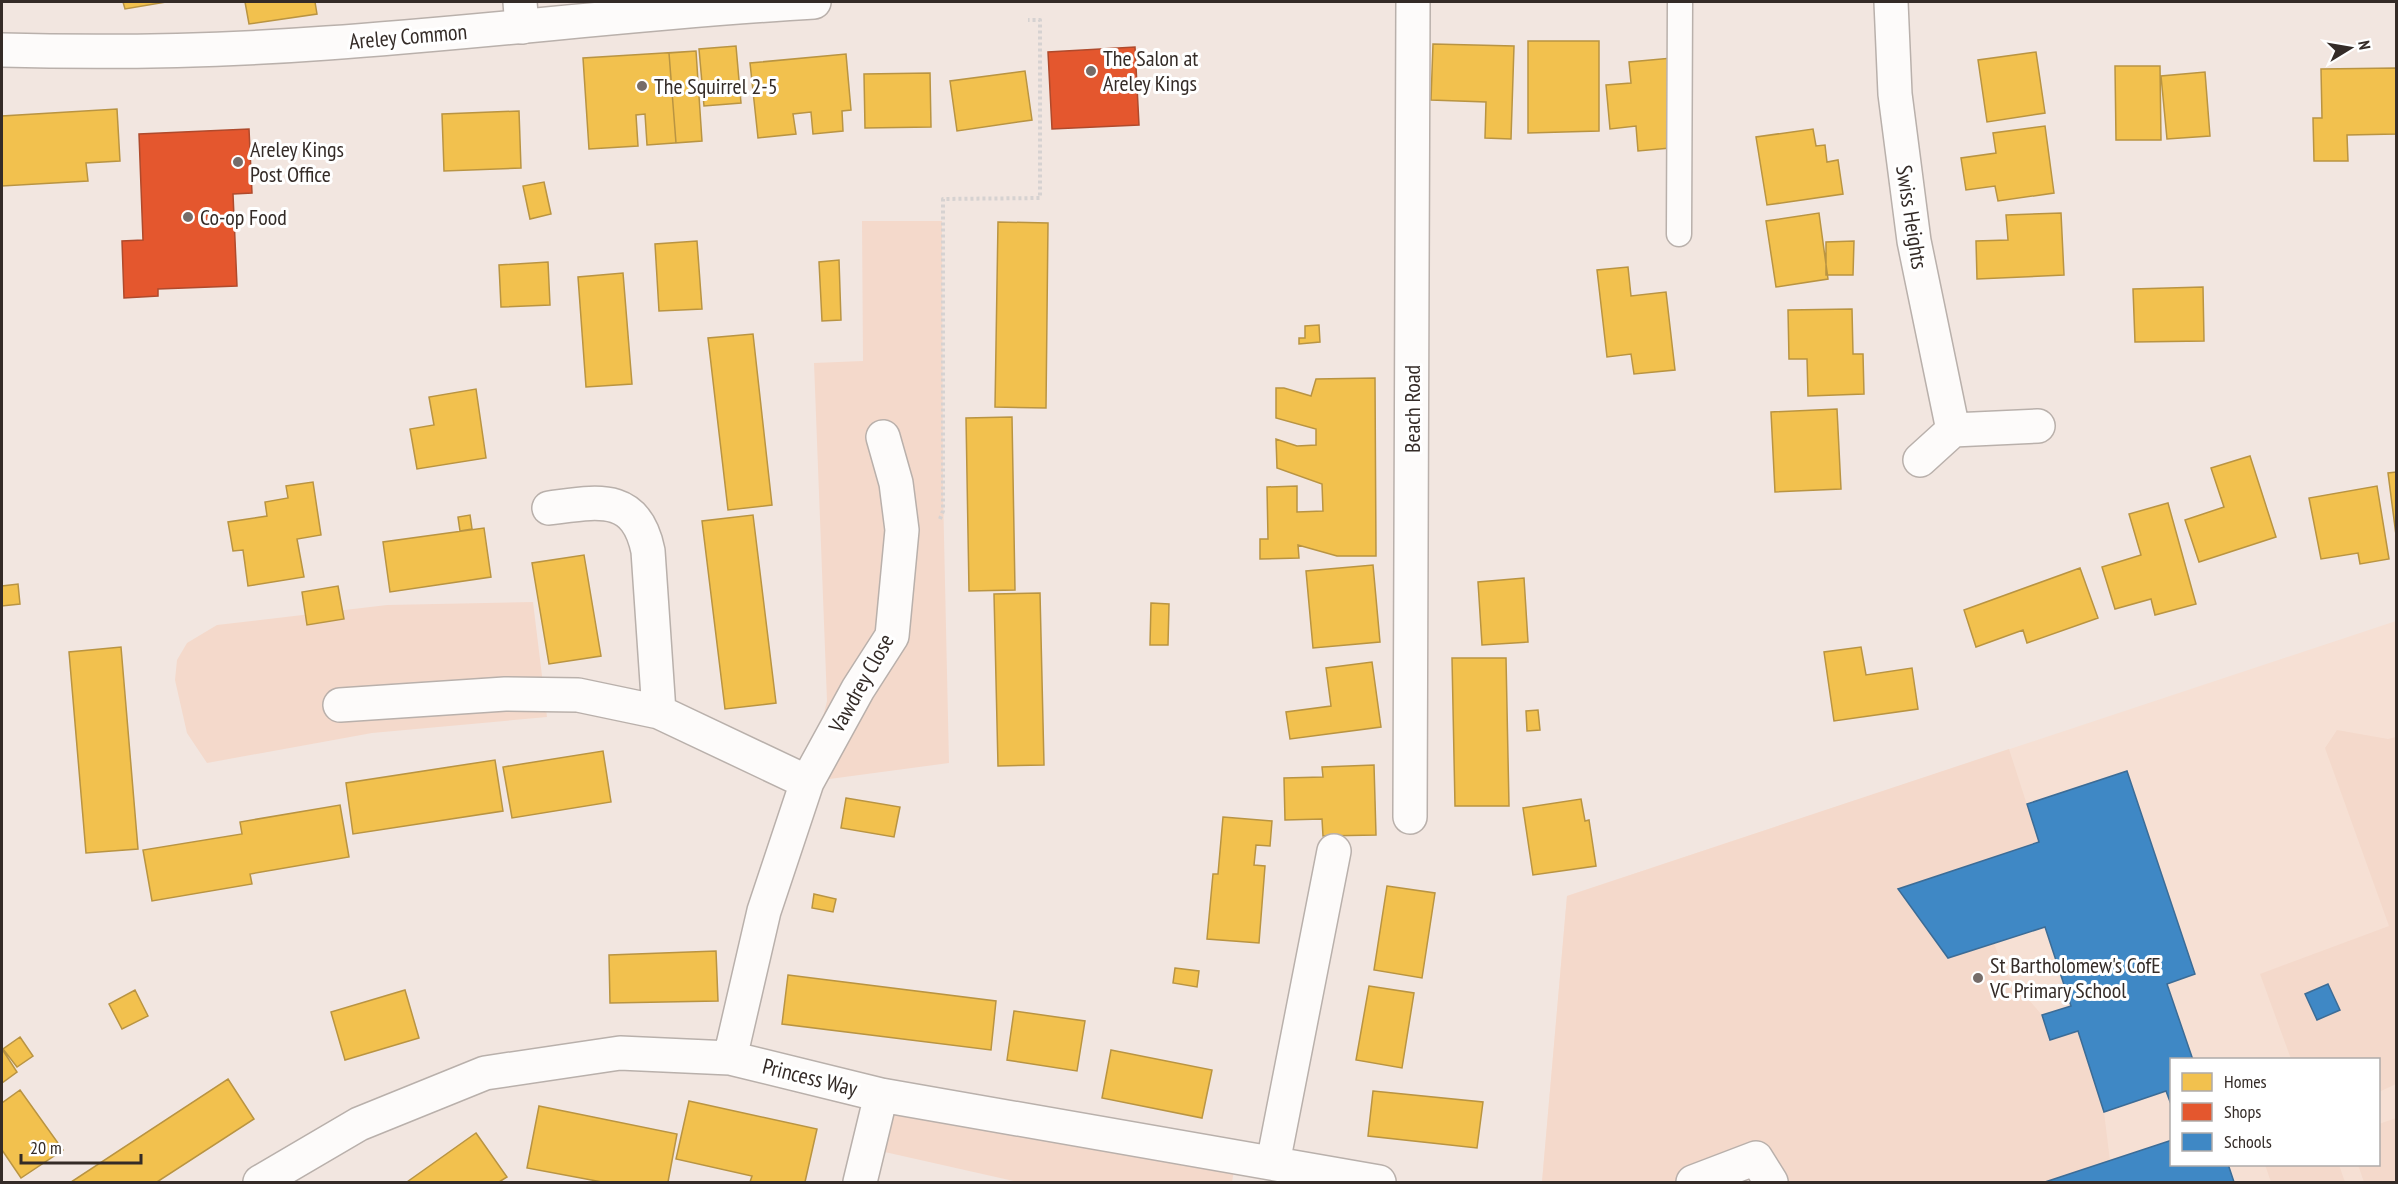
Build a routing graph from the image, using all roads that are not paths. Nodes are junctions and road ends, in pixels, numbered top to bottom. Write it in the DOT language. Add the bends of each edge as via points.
graph roads {
  1 [pos="814,2"];
  2 [pos="1413,2"];
  3 [pos="1680,2"];
  4 [pos="1891,2"];
  5 [pos="521,14"];
  6 [pos="2,50"];
  7 [pos="1679,234"];
  8 [pos="2038,426"];
  9 [pos="1953,430"];
  10 [pos="883,437"];
  11 [pos="1920,460"];
  12 [pos="549,508"];
  13 [pos="340,705"];
  14 [pos="659,711"];
  15 [pos="807,782"];
  16 [pos="1410,817"];
  17 [pos="1334,851"];
  18 [pos="730,1058"];
  19 [pos="881,1095"];
  20 [pos="1273,1163"];
  21 [pos="1764,1170"];
  22 [pos="1234,1171"];
  23 [pos="260,1182"];
  24 [pos="860,1182"];
  25 [pos="1378,1182"];
  26 [pos="1693,1182"];
  1 -- 5 [label="street, Areley Common"];
  2 -- 16 [label="street, Beach Road"];
  3 -- 7 [label="lane"];
  4 -- 9 [label="street, Swiss Heights" via="1895,94 1914,241"];
  5 -- 6 [label="street, Areley Common" via="288,46"];
  8 -- 9 [label="street"];
  9 -- 11 [label="street"];
  10 -- 15 [label="street, Vawdrey Close" via="896,483 902,530 892,636 858,688"];
  12 -- 14 [label="street" via="612,504 633,514 644,533"];
  13 -- 14 [label="street" via="505,694 578,695"];
  14 -- 15 [label="street"];
  15 -- 18 [label="street, Vawdrey Close" via="764,911"];
  17 -- 20 [label="street"];
  18 -- 19 [label="street, Princess Way"];
  18 -- 23 [label="street, Princess Way" via="620,1053 485,1074 359,1124"];
  19 -- 22 [label="street, Princess Way"];
  19 -- 24 [label="street"];
  20 -- 22 [label="street, Princess Way"];
  20 -- 25 [label="street, Princess Way"];
  21 -- 26 [label="street"];
}
